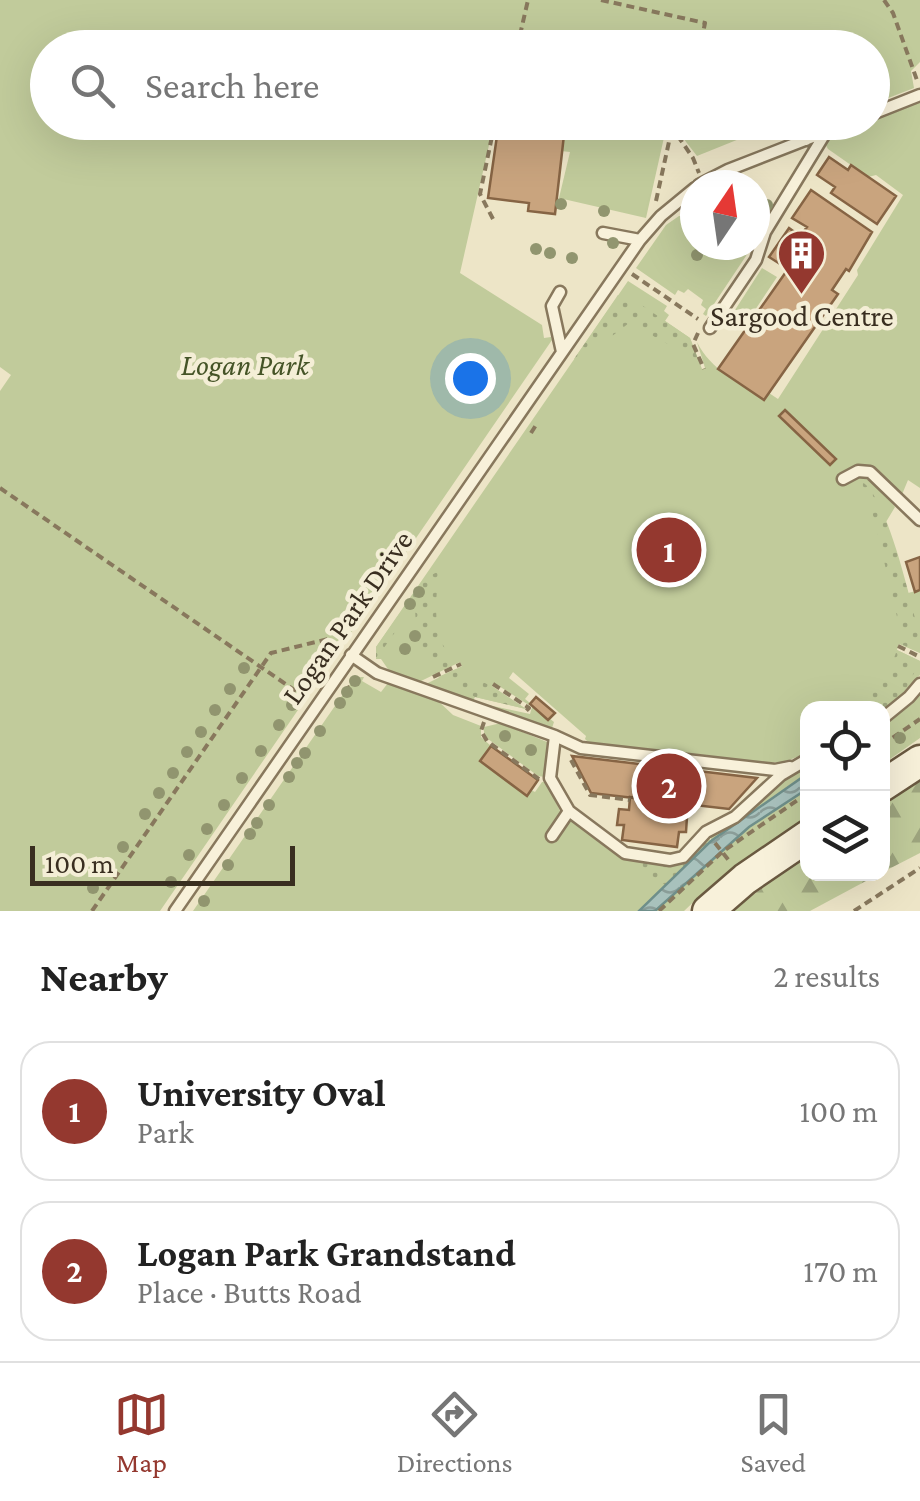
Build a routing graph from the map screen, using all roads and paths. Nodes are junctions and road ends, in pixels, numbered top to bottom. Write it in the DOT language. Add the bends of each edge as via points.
graph roads {
  1 [pos="528,0"];
  2 [pos="601,0"];
  3 [pos="884,0"];
  4 [pos="521,30"];
  5 [pos="704,30"];
  6 [pos="919,92"];
  7 [pos="890,106"];
  8 [pos="491,140"];
  9 [pos="669,140"];
  10 [pos="680,140"];
  11 [pos="806,140"];
  12 [pos="821,140"];
  13 [pos="696,170"];
  14 [pos="735,170"];
  15 [pos="680,200"];
  16 [pos="661,216"];
  17 [pos="494,219"];
  18 [pos="603,233"];
  19 [pos="640,240"];
  20 [pos="621,267"];
  21 [pos="560,292"];
  22 [pos="710,328"];
  23 [pos="557,330"];
  24 [pos="543,333"];
  25 [pos="562,352"];
  26 [pos="704,369"];
  27 [pos="536,425"];
  28 [pos="532,433"];
  29 [pos="843,480"];
  30 [pos="0,488"];
  31 [pos="920,520"];
  32 [pos="898,646"];
  33 [pos="346,652"];
  34 [pos="920,657"];
  35 [pos="461,664"];
  36 [pos="261,667"];
  37 [pos="442,673"];
  38 [pos="920,684"];
  39 [pos="316,705"];
  40 [pos="890,712"];
  41 [pos="487,713"];
  42 [pos="920,720"];
  43 [pos="555,736"];
  44 [pos="568,740"];
  45 [pos="890,741"];
  46 [pos="920,761"];
  47 [pos="800,763"];
  48 [pos="794,766"];
  49 [pos="550,778"];
  50 [pos="890,781"];
  51 [pos="800,798"];
  52 [pos="630,800"];
  53 [pos="569,812"];
  54 [pos="552,836"];
  55 [pos="712,840"];
  56 [pos="800,841"];
  57 [pos="721,851"];
  58 [pos="920,868"];
  59 [pos="92,911"];
  60 [pos="176,911"];
  61 [pos="659,911"];
  62 [pos="708,911"];
  63 [pos="854,911"];
  1 -- 4 [label="path"];
  2 -- 5 [label="path" via="705,23"];
  3 -- 6 [label="path"];
  6 -- 7 [label="lane"];
  8 -- 17 [label="path" via="480,194"];
  9 -- 16 [label="path" via="654,210"];
  10 -- 13 [label="path"];
  11 -- 14 [label="lane, Logan Park Drive"];
  12 -- 22 [label="lane"];
  15 -- 16 [label="lane, Logan Park Drive"];
  16 -- 19 [label="lane, Logan Park Drive"];
  18 -- 19 [label="lane"];
  19 -- 20 [label="lane, Logan Park Drive"];
  20 -- 25 [label="lane, Logan Park Drive"];
  20 -- 26 [label="path" via="705,324 693,342"];
  21 -- 23 [label="lane" via="552,306"];
  23 -- 24 [label="lane"];
  23 -- 25 [label="lane"];
  25 -- 33 [label="lane, Logan Park Drive"];
  27 -- 28 [label="path"];
  29 -- 31 [label="lane" via="870,472"];
  30 -- 36 [label="path"];
  32 -- 34 [label="path"];
  33 -- 36 [label="path" via="328,639 270,653"];
  33 -- 39 [label="lane, Logan Park Drive"];
  33 -- 41 [label="lane" via="377,673"];
  35 -- 37 [label="path"];
  36 -- 39 [label="path"];
  36 -- 59 [label="path"];
  38 -- 40 [label="lane"];
  39 -- 60 [label="lane, Logan Park Drive"];
  41 -- 43 [label="lane"];
  41 -- 49 [label="path" via="487,741 538,778"];
  42 -- 45 [label="path"];
  43 -- 44 [label="lane"];
  43 -- 49 [label="lane"];
  44 -- 48 [label="lane" via="582,748 775,770"];
  44 -- 52 [label="path" via="567,752 590,795"];
  46 -- 50 [label="street"];
  47 -- 48 [label="lane"];
  48 -- 53 [label="lane" via="676,860 626,853"];
  49 -- 53 [label="lane"];
  51 -- 57 [label="path"];
  53 -- 54 [label="lane"];
  55 -- 57 [label="path"];
  56 -- 62 [label="street"];
  57 -- 61 [label="path"];
  58 -- 63 [label="path"];
}
